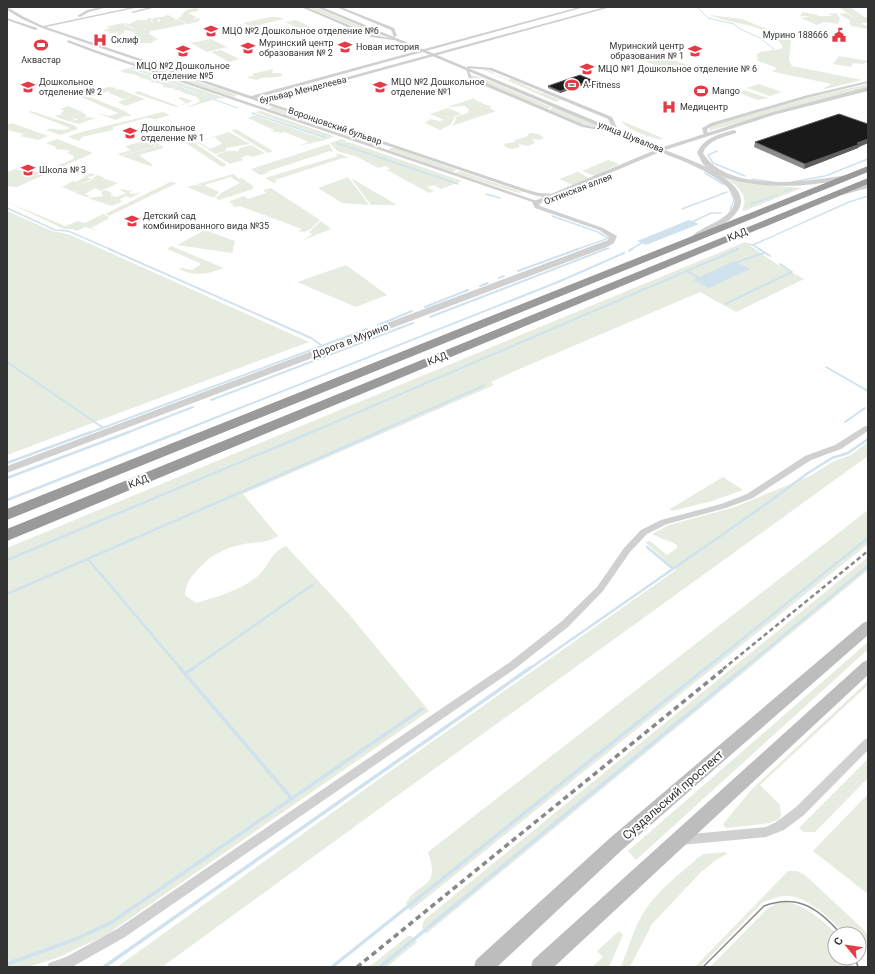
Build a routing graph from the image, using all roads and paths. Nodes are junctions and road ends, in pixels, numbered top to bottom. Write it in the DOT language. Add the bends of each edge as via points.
graph roads {
  1 [pos="106,7"];
  2 [pos="124,7"];
  3 [pos="138,7"];
  4 [pos="155,7"];
  5 [pos="303,7"];
  6 [pos="318,7"];
  7 [pos="324,7"];
  8 [pos="338,7"];
  9 [pos="583,7"];
  10 [pos="609,7"];
  11 [pos="7,8"];
  12 [pos="79,16"];
  13 [pos="91,17"];
  14 [pos="7,19"];
  15 [pos="520,24"];
  16 [pos="37,25"];
  17 [pos="43,27"];
  18 [pos="32,28"];
  19 [pos="532,28"];
  20 [pos="394,37"];
  21 [pos="424,50"];
  22 [pos="103,51"];
  23 [pos="436,55"];
  24 [pos="468,68"];
  25 [pos="868,82"];
  26 [pos="868,90"];
  27 [pos="251,97"];
  28 [pos="265,102"];
  29 [pos="244,103"];
  30 [pos="789,113"];
  31 [pos="616,130"];
  32 [pos="706,134"];
  33 [pos="387,144"];
  34 [pos="394,146"];
  35 [pos="377,148"];
  36 [pos="664,150"];
  37 [pos="385,151"];
  38 [pos="868,168"];
  39 [pos="846,177"];
  40 [pos="868,181"];
  41 [pos="868,186"];
  42 [pos="539,195"];
  43 [pos="553,195"];
  44 [pos="826,197"];
  45 [pos="536,203"];
  46 [pos="689,240"];
  47 [pos="868,428"];
  48 [pos="7,470"];
  49 [pos="7,516"];
  50 [pos="7,535"];
  51 [pos="868,627"];
  52 [pos="868,666"];
  53 [pos="868,744"];
  54 [pos="680,840"];
  55 [pos="53,967"];
  56 [pos="482,967"];
  57 [pos="540,967"];
  1 -- 12 [label="street"];
  2 -- 12 [label="street"];
  3 -- 13 [label="street"];
  4 -- 13 [label="street"];
  5 -- 20 [label="street" via="372,36"];
  6 -- 20 [label="street, улица Шувалова"];
  7 -- 20 [label="street, улица Шувалова"];
  8 -- 20 [label="street" via="393,29"];
  9 -- 15 [label="street, бульвар Менделеева"];
  10 -- 19 [label="street, бульвар Менделеева"];
  11 -- 16 [label="street, Воронцовский бульвар"];
  12 -- 16 [label="street"];
  13 -- 17 [label="street"];
  14 -- 18 [label="street, Воронцовский бульвар"];
  15 -- 19 [label="street"];
  15 -- 21 [label="street, бульвар Менделеева"];
  16 -- 17 [label="street, Воронцовский бульвар"];
  16 -- 18 [label="street"];
  17 -- 18 [label="street"];
  17 -- 22 [label="street, Воронцовский бульвар"];
  18 -- 22 [label="street, Воронцовский бульвар"];
  19 -- 23 [label="street, бульвар Менделеева"];
  20 -- 21 [label="street, улица Шувалова"];
  21 -- 23 [label="street, улица Шувалова"];
  21 -- 27 [label="street, бульвар Менделеева"];
  22 -- 27 [label="street, Воронцовский бульвар"];
  22 -- 29 [label="street, Воронцовский бульвар"];
  23 -- 24 [label="street, улица Шувалова"];
  23 -- 28 [label="street, бульвар Менделеева"];
  24 -- 31 [label="street, улица Шувалова"];
  24 -- 31 [label="street" via="491,69 610,118"];
  25 -- 32 [label="street" via="713,124 704,128"];
  26 -- 30 [label="street, Охтинская аллея"];
  26 -- 32 [label="street, Охтинская аллея" via="775,113"];
  27 -- 28 [label="street, Воронцовский бульвар"];
  27 -- 29 [label="street, бульвар Менделеева"];
  28 -- 29 [label="street, бульвар Менделеева"];
  28 -- 33 [label="street, Воронцовский бульвар"];
  29 -- 35 [label="street, Воронцовский бульвар"];
  30 -- 36 [label="street, Охтинская аллея"];
  30 -- 39 [label="street" via="711,141 703,146 701,157 715,169 758,182 798,184"];
  31 -- 36 [label="street, улица Шувалова"];
  32 -- 36 [label="street, Охтинская аллея"];
  33 -- 34 [label="street, Воронцовский бульвар"];
  33 -- 35 [label="street"];
  34 -- 37 [label="street"];
  34 -- 42 [label="street, Воронцовский бульвар"];
  35 -- 37 [label="street, Воронцовский бульвар"];
  36 -- 43 [label="street, Охтинская аллея"];
  36 -- 45 [label="street, Охтинская аллея"];
  36 -- 46 [label="street, улица Шувалова" via="720,177 730,184 739,197 738,205 731,214"];
  37 -- 45 [label="street, Воронцовский бульвар"];
  38 -- 39 [label="highway, КАД"];
  39 -- 46 [label="highway, КАД"];
  40 -- 44 [label="highway, КАД"];
  41 -- 44 [label="street"];
  42 -- 43 [label="street, Воронцовский бульвар"];
  42 -- 45 [label="street" via="540,199"];
  43 -- 45 [label="street, Охтинская аллея"];
  44 -- 50 [label="highway, КАД"];
  45 -- 48 [label="street, Дорога в Мурино" via="613,236 604,245"];
  46 -- 49 [label="highway, КАД"];
  47 -- 55 [label="street" via="838,447 808,458 750,496 664,522 644,532 627,550 600,589 565,624 513,665 121,933 69,962"];
  51 -- 56 [label="main road, Суздальский проспект" via="616,844"];
  52 -- 54 [label="main road"];
  53 -- 54 [label="street" via="800,811 780,826 766,832"];
  54 -- 57 [label="main road"];
}
